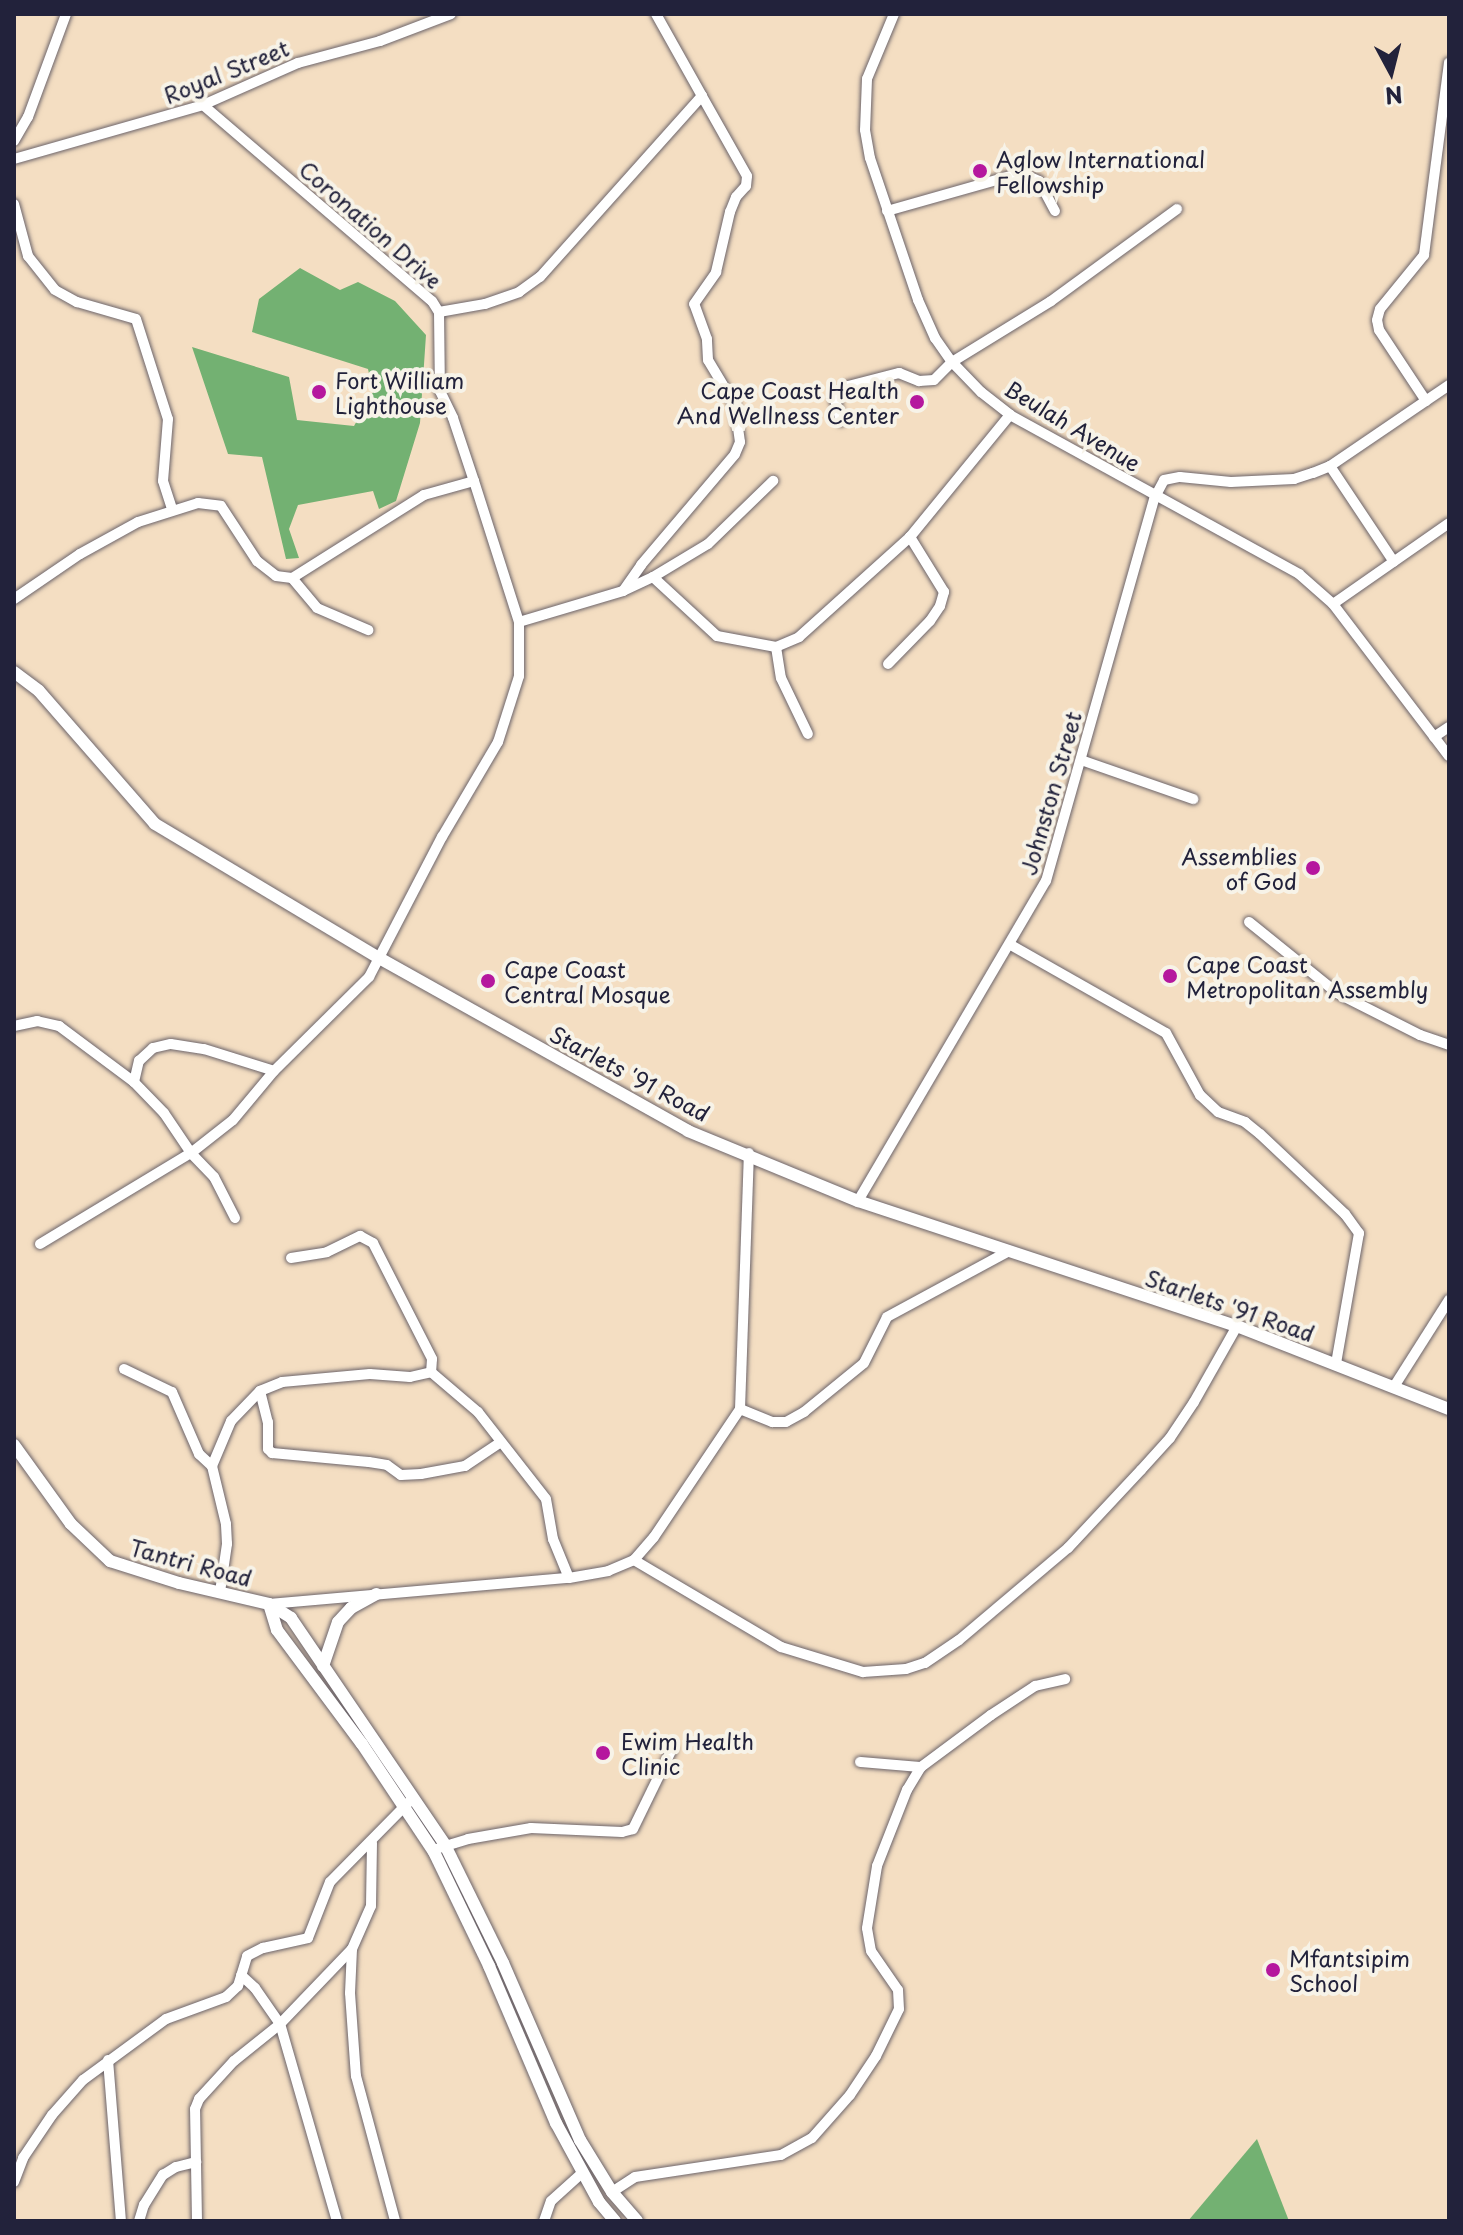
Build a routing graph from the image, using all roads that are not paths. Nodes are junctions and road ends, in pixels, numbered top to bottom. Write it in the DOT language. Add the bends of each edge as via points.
graph roads {
  1 [pos="66,14"];
  2 [pos="451,14"];
  3 [pos="656,14"];
  4 [pos="894,14"];
  5 [pos="1449,63"];
  6 [pos="702,96"];
  7 [pos="203,105"];
  8 [pos="14,141"];
  9 [pos="14,159"];
  10 [pos="14,204"];
  11 [pos="1177,209"];
  12 [pos="887,211"];
  13 [pos="1055,211"];
  14 [pos="439,312"];
  15 [pos="952,362"];
  16 [pos="1449,385"];
  17 [pos="1426,401"];
  18 [pos="1010,415"];
  19 [pos="841,421"];
  20 [pos="1330,466"];
  21 [pos="474,481"];
  22 [pos="773,481"];
  23 [pos="1155,497"];
  24 [pos="172,509"];
  25 [pos="1449,523"];
  26 [pos="910,537"];
  27 [pos="1394,562"];
  28 [pos="653,577"];
  29 [pos="292,578"];
  30 [pos="623,591"];
  31 [pos="14,599"];
  32 [pos="1333,604"];
  33 [pos="519,622"];
  34 [pos="368,630"];
  35 [pos="776,647"];
  36 [pos="888,664"];
  37 [pos="14,672"];
  38 [pos="1449,727"];
  39 [pos="808,734"];
  40 [pos="1434,737"];
  41 [pos="1449,756"];
  42 [pos="1081,760"];
  43 [pos="1193,799"];
  44 [pos="1249,922"];
  45 [pos="1011,945"];
  46 [pos="379,958"];
  47 [pos="14,1026"];
  48 [pos="1449,1045"];
  49 [pos="274,1071"];
  50 [pos="134,1082"];
  51 [pos="191,1153"];
  52 [pos="749,1153"];
  53 [pos="858,1201"];
  54 [pos="235,1218"];
  55 [pos="40,1244"];
  56 [pos="1009,1251"];
  57 [pos="291,1258"];
  58 [pos="1449,1300"];
  59 [pos="1237,1326"];
  60 [pos="1336,1363"];
  61 [pos="124,1369"];
  62 [pos="431,1372"];
  63 [pos="1395,1385"];
  64 [pos="260,1391"];
  65 [pos="740,1409"];
  66 [pos="1449,1409"];
  67 [pos="501,1442"];
  68 [pos="14,1445"];
  69 [pos="212,1466"];
  70 [pos="634,1560"];
  71 [pos="569,1578"];
  72 [pos="220,1592"];
  73 [pos="376,1594"];
  74 [pos="269,1604"];
  75 [pos="323,1666"];
  76 [pos="1065,1679"];
  77 [pos="672,1749"];
  78 [pos="860,1762"];
  79 [pos="921,1767"];
  80 [pos="408,1802"];
  81 [pos="372,1843"];
  82 [pos="440,1848"];
  83 [pos="352,1949"];
  84 [pos="241,1975"];
  85 [pos="280,2024"];
  86 [pos="108,2060"];
  87 [pos="196,2162"];
  88 [pos="582,2173"];
  89 [pos="14,2182"];
  90 [pos="612,2192"];
  91 [pos="121,2221"];
  92 [pos="139,2221"];
  93 [pos="197,2221"];
  94 [pos="337,2221"];
  95 [pos="395,2221"];
  96 [pos="544,2221"];
  97 [pos="615,2221"];
  98 [pos="637,2221"];
  1 -- 8 [label="street"];
  2 -- 7 [label="street, Royal Street" via="380,41 298,63"];
  3 -- 6 [label="street"];
  4 -- 12 [label="street, Beulah Avenue" via="867,79 864,110 870,158"];
  5 -- 17 [label="street" via="1424,255 1380,309 1377,320"];
  6 -- 14 [label="street" via="540,277 519,292 485,304"];
  6 -- 30 [label="street" via="747,176 730,212 716,272 694,304 707,339 708,360 735,405 740,442"];
  7 -- 9 [label="street, Royal Street"];
  7 -- 14 [label="street, Coronation Drive"];
  10 -- 24 [label="street" via="28,256 55,290 136,319 168,419 163,481"];
  11 -- 15 [label="street" via="1051,301"];
  12 -- 13 [label="street" via="1021,173 1039,181"];
  12 -- 15 [label="street, Beulah Avenue" via="918,300"];
  14 -- 21 [label="street, Coronation Drive" via="440,391"];
  15 -- 18 [label="street, Beulah Avenue"];
  15 -- 19 [label="street" via="929,382 899,373 848,386 835,400"];
  16 -- 17 [label="street"];
  17 -- 20 [label="street"];
  18 -- 23 [label="street, Beulah Avenue"];
  18 -- 26 [label="street"];
  20 -- 23 [label="street" via="1294,479 1231,482 1172,477 1164,480"];
  20 -- 27 [label="street"];
  21 -- 29 [label="street" via="424,495"];
  21 -- 33 [label="street, Coronation Drive"];
  22 -- 28 [label="street" via="708,544"];
  23 -- 32 [label="street, Beulah Avenue" via="1299,574"];
  23 -- 42 [label="street, Johnston Street"];
  24 -- 29 [label="street" via="198,503 221,506 257,561 276,576"];
  24 -- 31 [label="street" via="80,554"];
  25 -- 27 [label="street"];
  26 -- 35 [label="street" via="799,637"];
  26 -- 36 [label="street" via="944,592 930,621"];
  27 -- 32 [label="street"];
  28 -- 30 [label="street"];
  28 -- 35 [label="street" via="717,636"];
  29 -- 34 [label="street" via="317,608"];
  30 -- 33 [label="street"];
  32 -- 40 [label="street, Beulah Avenue"];
  33 -- 46 [label="street, Coronation Drive" via="519,676 498,742"];
  35 -- 39 [label="street" via="781,678"];
  37 -- 46 [label="street, Starlets '91 Road" via="39,691 155,824"];
  38 -- 40 [label="street"];
  40 -- 41 [label="street, Beulah Avenue"];
  42 -- 43 [label="street"];
  42 -- 45 [label="street, Johnston Street" via="1046,881"];
  44 -- 48 [label="street" via="1337,993"];
  45 -- 53 [label="street, Johnston Street"];
  45 -- 60 [label="street" via="1166,1033 1200,1095 1218,1112 1260,1134 1345,1214 1359,1233"];
  46 -- 49 [label="street, Coronation Drive" via="352,996"];
  46 -- 52 [label="street, Starlets '91 Road" via="688,1131"];
  47 -- 50 [label="street" via="37,1021 59,1026"];
  49 -- 50 [label="street" via="171,1044 153,1048 139,1061"];
  49 -- 51 [label="street, Coronation Drive" via="233,1120"];
  50 -- 51 [label="street"];
  51 -- 54 [label="street" via="220,1185"];
  51 -- 55 [label="street, Coronation Drive"];
  52 -- 53 [label="street, Starlets '91 Road"];
  52 -- 65 [label="street"];
  53 -- 56 [label="street, Starlets '91 Road"];
  56 -- 59 [label="street, Starlets '91 Road"];
  56 -- 65 [label="street" via="887,1317 864,1363 804,1412 786,1422 772,1422"];
  57 -- 62 [label="street" via="327,1252 360,1236 373,1243 432,1359"];
  58 -- 63 [label="street"];
  59 -- 60 [label="street, Starlets '91 Road"];
  59 -- 70 [label="street" via="1170,1438 1141,1470 1068,1548 925,1663 863,1672 794,1652"];
  60 -- 63 [label="street, Starlets '91 Road"];
  61 -- 69 [label="street" via="172,1392 199,1454"];
  62 -- 64 [label="street" via="282,1382"];
  62 -- 67 [label="street" via="478,1412"];
  63 -- 66 [label="street, Starlets '91 Road"];
  64 -- 67 [label="street" via="272,1453 387,1465 401,1475 465,1466"];
  64 -- 69 [label="street" via="231,1421"];
  65 -- 70 [label="street"];
  67 -- 71 [label="street" via="546,1499 553,1539"];
  68 -- 72 [label="street, Tantri Road" via="96,1551 132,1569"];
  69 -- 72 [label="street" via="227,1544"];
  70 -- 71 [label="street"];
  71 -- 73 [label="street"];
  72 -- 74 [label="street, Tantri Road"];
  73 -- 74 [label="street"];
  73 -- 75 [label="street" via="338,1622"];
  74 -- 75 [label="street" via="291,1618"];
  74 -- 80 [label="street" via="277,1630"];
  75 -- 80 [label="street"];
  76 -- 79 [label="street" via="1035,1686 1015,1698"];
  77 -- 82 [label="street" via="633,1829 531,1828"];
  78 -- 79 [label="street"];
  79 -- 90 [label="street" via="877,1866 869,1913 871,1951 898,1990 899,2009 850,2095 812,2138 781,2155 635,2177"];
  80 -- 81 [label="street"];
  80 -- 82 [label="street"];
  81 -- 83 [label="street" via="371,1906"];
  81 -- 84 [label="street" via="330,1882 308,1938 247,1956"];
  82 -- 88 [label="street"];
  82 -- 90 [label="street" via="503,1963 580,2140"];
  83 -- 85 [label="street"];
  83 -- 95 [label="street" via="356,2076"];
  84 -- 85 [label="street"];
  84 -- 86 [label="street" via="226,1997 166,2019"];
  85 -- 87 [label="street" via="234,2061 199,2099"];
  85 -- 94 [label="street"];
  86 -- 89 [label="street" via="52,2115 23,2158"];
  86 -- 91 [label="street"];
  87 -- 92 [label="street" via="163,2175"];
  87 -- 93 [label="street"];
  88 -- 96 [label="street" via="551,2201"];
  88 -- 97 [label="street"];
  90 -- 98 [label="street"];
}
